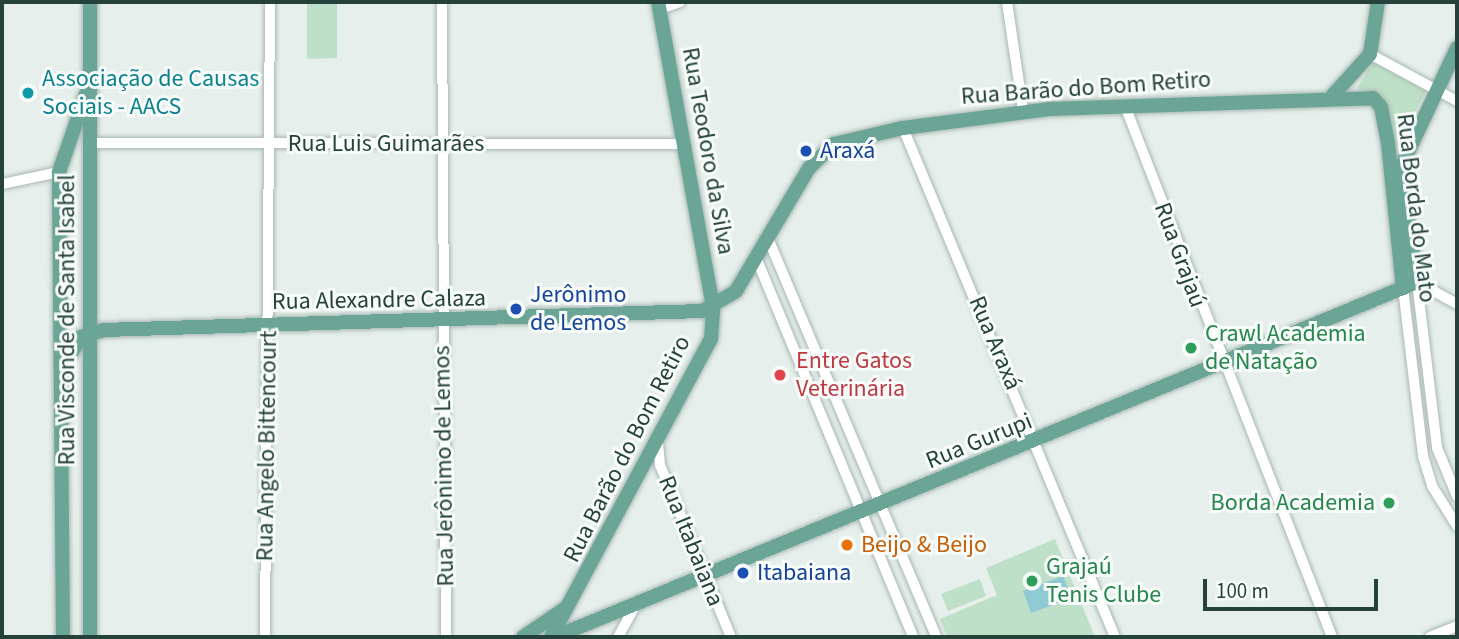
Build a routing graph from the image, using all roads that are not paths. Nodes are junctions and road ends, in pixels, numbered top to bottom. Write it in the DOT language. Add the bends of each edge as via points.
graph roads {
  1 [pos="90,2"];
  2 [pos="270,2"];
  3 [pos="442,2"];
  4 [pos="680,2"];
  5 [pos="1007,2"];
  6 [pos="1378,2"];
  7 [pos="659,5"];
  8 [pos="1457,48"];
  9 [pos="1370,54"];
  10 [pos="88,89"];
  11 [pos="1435,90"];
  12 [pos="1333,95"];
  13 [pos="1457,101"];
  14 [pos="1125,106"];
  15 [pos="1023,111"];
  16 [pos="903,128"];
  17 [pos="89,143"];
  18 [pos="1388,143"];
  19 [pos="269,144"];
  20 [pos="444,144"];
  21 [pos="684,144"];
  22 [pos="1401,167"];
  23 [pos="59,172"];
  24 [pos="2,184"];
  25 [pos="767,236"];
  26 [pos="755,255"];
  27 [pos="1410,285"];
  28 [pos="1457,304"];
  29 [pos="713,307"];
  30 [pos="442,321"];
  31 [pos="269,325"];
  32 [pos="90,331"];
  33 [pos="63,366"];
  34 [pos="1222,366"];
  35 [pos="1431,403"];
  36 [pos="1415,406"];
  37 [pos="658,442"];
  38 [pos="1037,442"];
  39 [pos="1457,496"];
  40 [pos="882,504"];
  41 [pos="860,513"];
  42 [pos="1456,520"];
  43 [pos="706,578"];
  44 [pos="572,603"];
  45 [pos="634,608"];
  46 [pos="1457,626"];
  47 [pos="63,637"];
  48 [pos="90,637"];
  49 [pos="265,637"];
  50 [pos="446,637"];
  51 [pos="523,637"];
  52 [pos="553,637"];
  53 [pos="618,637"];
  54 [pos="731,637"];
  55 [pos="912,637"];
  56 [pos="936,637"];
  57 [pos="1115,637"];
  58 [pos="1332,637"];
  59 [pos="1430,637"];
  1 -- 10 [label="main road, Rua Visconde de Santa Isabel"];
  2 -- 19 [label="street, Rua Angelo Bittencourt"];
  3 -- 20 [label="street, Rua Jerônimo de Lemos"];
  4 -- 7 [label="street"];
  5 -- 15 [label="street"];
  6 -- 9 [label="main road"];
  7 -- 21 [label="main road, Rua Teodoro da Silva"];
  8 -- 11 [label="main road"];
  9 -- 11 [label="street"];
  9 -- 12 [label="main road"];
  10 -- 17 [label="main road, Rua Visconde de Santa Isabel"];
  10 -- 23 [label="main road"];
  11 -- 13 [label="street"];
  11 -- 22 [label="main road"];
  12 -- 14 [label="main road, Rua Barão do Bom Retiro"];
  12 -- 18 [label="main road, Rua Borda do Mato" via="1378,102"];
  14 -- 15 [label="main road, Rua Barão do Bom Retiro"];
  14 -- 34 [label="street, Rua Grajaú"];
  15 -- 16 [label="main road, Rua Barão do Bom Retiro"];
  16 -- 25 [label="main road, Rua Barão do Bom Retiro" via="858,136 820,154"];
  16 -- 38 [label="street, Rua Araxá"];
  17 -- 19 [label="street, Rua Luis Guimarães"];
  17 -- 32 [label="main road, Rua Visconde de Santa Isabel"];
  18 -- 22 [label="main road"];
  18 -- 27 [label="main road, Rua Borda do Mato"];
  19 -- 20 [label="street, Rua Luis Guimarães"];
  19 -- 31 [label="street, Rua Angelo Bittencourt"];
  20 -- 21 [label="street, Rua Luis Guimarães"];
  20 -- 30 [label="street, Rua Jerônimo de Lemos"];
  21 -- 29 [label="main road, Rua Teodoro da Silva"];
  22 -- 27 [label="main road, Rua Borda do Mato"];
  23 -- 24 [label="street"];
  23 -- 33 [label="main road"];
  25 -- 26 [label="main road, Rua Barão do Bom Retiro"];
  25 -- 40 [label="street"];
  26 -- 29 [label="main road, Rua Barão do Bom Retiro" via="736,290"];
  26 -- 41 [label="street"];
  27 -- 28 [label="street"];
  27 -- 34 [label="main road, Rua Gurupi"];
  27 -- 35 [label="street, Rua Borda do Mato"];
  27 -- 36 [label="street, Rua Borda do Mato"];
  29 -- 30 [label="main road, Rua Alexandre Calaza" via="680,315"];
  29 -- 37 [label="main road, Rua Barão do Bom Retiro" via="707,351"];
  30 -- 31 [label="main road, Rua Alexandre Calaza"];
  30 -- 50 [label="street, Rua Jerônimo de Lemos"];
  31 -- 32 [label="main road, Rua Alexandre Calaza"];
  31 -- 49 [label="street, Rua Angelo Bittencourt"];
  32 -- 33 [label="main road"];
  32 -- 48 [label="main road, Rua Visconde de Santa Isabel"];
  33 -- 47 [label="main road"];
  34 -- 38 [label="main road, Rua Gurupi"];
  34 -- 58 [label="street, Rua Grajaú"];
  35 -- 36 [label="street"];
  35 -- 39 [label="street, Rua Borda do Mato" via="1437,448"];
  36 -- 42 [label="street, Rua Borda do Mato" via="1432,486"];
  37 -- 43 [label="street, Rua Itabaiana" via="660,465"];
  37 -- 44 [label="main road, Rua Barão do Bom Retiro"];
  38 -- 40 [label="main road, Rua Gurupi"];
  38 -- 57 [label="street, Rua Araxá"];
  40 -- 41 [label="main road, Rua Gurupi"];
  40 -- 56 [label="street"];
  41 -- 43 [label="main road, Rua Gurupi"];
  41 -- 55 [label="street"];
  43 -- 45 [label="main road, Rua Gurupi"];
  43 -- 54 [label="street, Rua Itabaiana"];
  44 -- 51 [label="main road, Rua Barão do Bom Retiro"];
  44 -- 52 [label="main road, Rua Barão do Bom Retiro"];
  45 -- 52 [label="main road, Rua Gurupi"];
  45 -- 53 [label="street"];
  46 -- 59 [label="street"];
}
